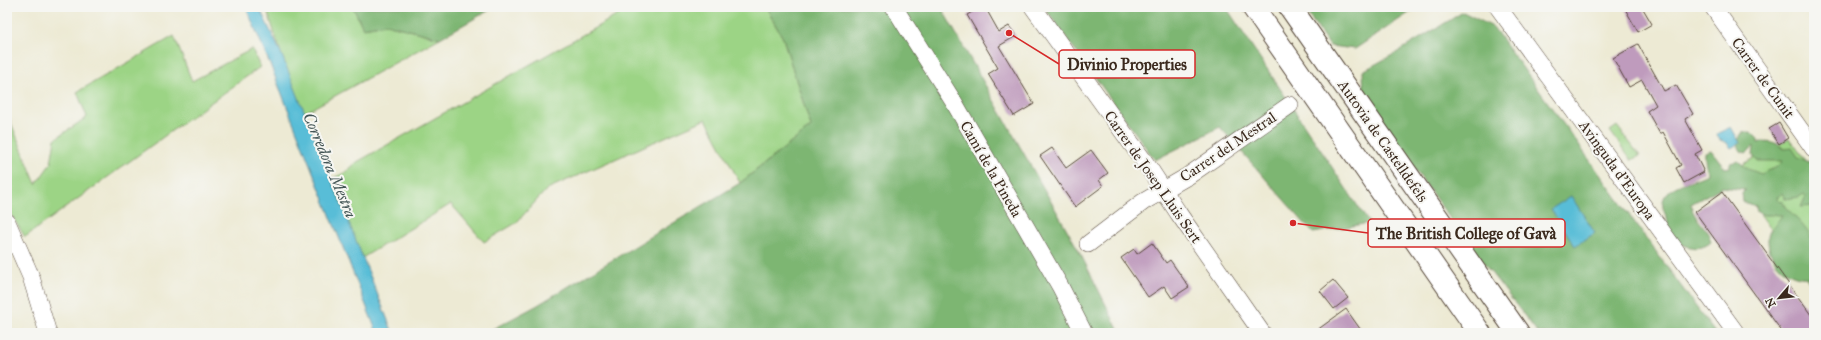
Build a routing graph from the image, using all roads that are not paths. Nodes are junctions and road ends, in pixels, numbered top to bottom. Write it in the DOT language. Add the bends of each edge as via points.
graph roads {
  1 [pos="894,7"];
  2 [pos="1033,7"];
  3 [pos="1253,7"];
  4 [pos="1290,7"];
  5 [pos="1498,7"];
  6 [pos="1712,7"];
  7 [pos="1041,14"];
  8 [pos="1290,106"];
  9 [pos="1814,149"];
  10 [pos="1163,190"];
  11 [pos="7,222"];
  12 [pos="1088,244"];
  13 [pos="1444,282"];
  14 [pos="48,333"];
  15 [pos="1084,333"];
  16 [pos="1262,333"];
  17 [pos="1474,333"];
  18 [pos="1480,333"];
  19 [pos="1518,333"];
  20 [pos="1736,333"];
  1 -- 15 [label="street, Camí de la Pineda" via="955,104 1060,286"];
  2 -- 7 [label="street, Carrer de Josep Lluis Sert"];
  3 -- 13 [label="highway, Autovia de Castelldefels"];
  4 -- 19 [label="highway, Autovia de Castelldefels"];
  5 -- 20 [label="street, Avinguda d'Europa"];
  6 -- 9 [label="street, Carrer de Cunit"];
  7 -- 10 [label="street, Carrer de Josep Lluis Sert"];
  8 -- 10 [label="street, Carrer del Mestral" via="1188,176"];
  10 -- 12 [label="street, Carrer del Mestral"];
  10 -- 16 [label="street, Carrer de Josep Lluis Sert"];
  11 -- 14 [label="street" via="31,277"];
  13 -- 17 [label="highway"];
  13 -- 18 [label="highway, Autovia de Castelldefels"];
}
